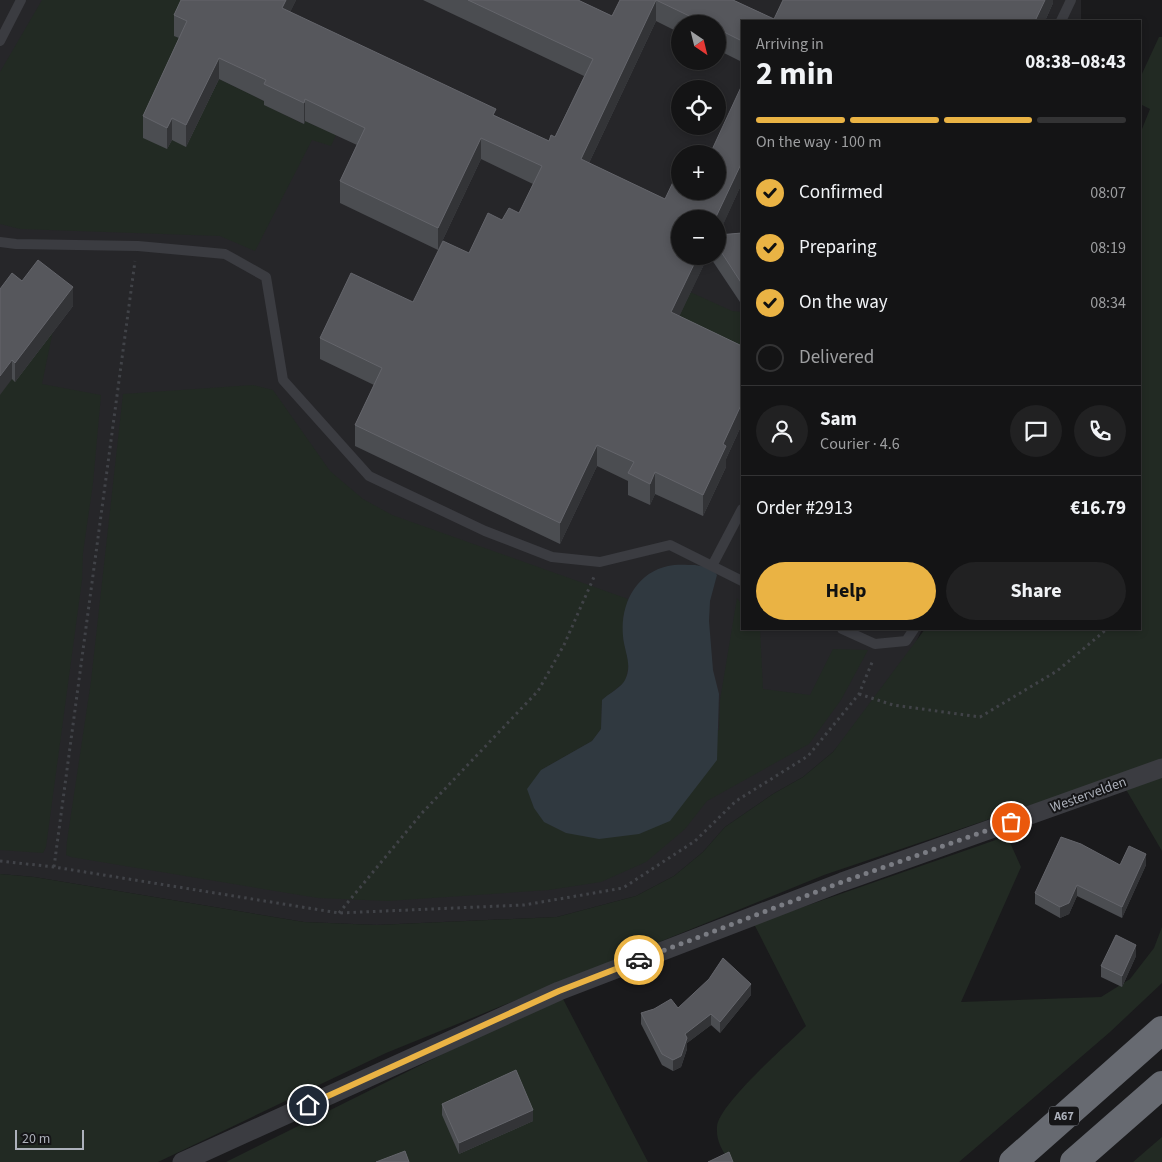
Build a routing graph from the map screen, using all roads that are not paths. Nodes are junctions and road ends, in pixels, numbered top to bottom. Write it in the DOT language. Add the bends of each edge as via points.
graph roads {
  1 [pos="21,0"];
  2 [pos="1070,0"];
  3 [pos="1061,20"];
  4 [pos="0,41"];
  5 [pos="0,242"];
  6 [pos="741,511"];
  7 [pos="712,566"];
  8 [pos="741,580"];
  9 [pos="844,630"];
  10 [pos="913,630"];
  11 [pos="1162,768"];
  12 [pos="1162,1030"];
  13 [pos="1162,1085"];
  14 [pos="182,1162"];
  15 [pos="1013,1162"];
  16 [pos="1074,1162"];
  1 -- 4 [label="lane"];
  2 -- 3 [label="lane"];
  5 -- 7 [label="lane" via="138,246 225,254 266,277 283,380 370,476 485,531 552,557 600,562 670,545"];
  6 -- 7 [label="lane"];
  7 -- 8 [label="lane"];
  9 -- 10 [label="lane" via="879,645 906,641"];
  11 -- 14 [label="street, Westervelden" via="842,882 559,991"];
  12 -- 15 [label="highway, A67"];
  13 -- 16 [label="highway"];
}
